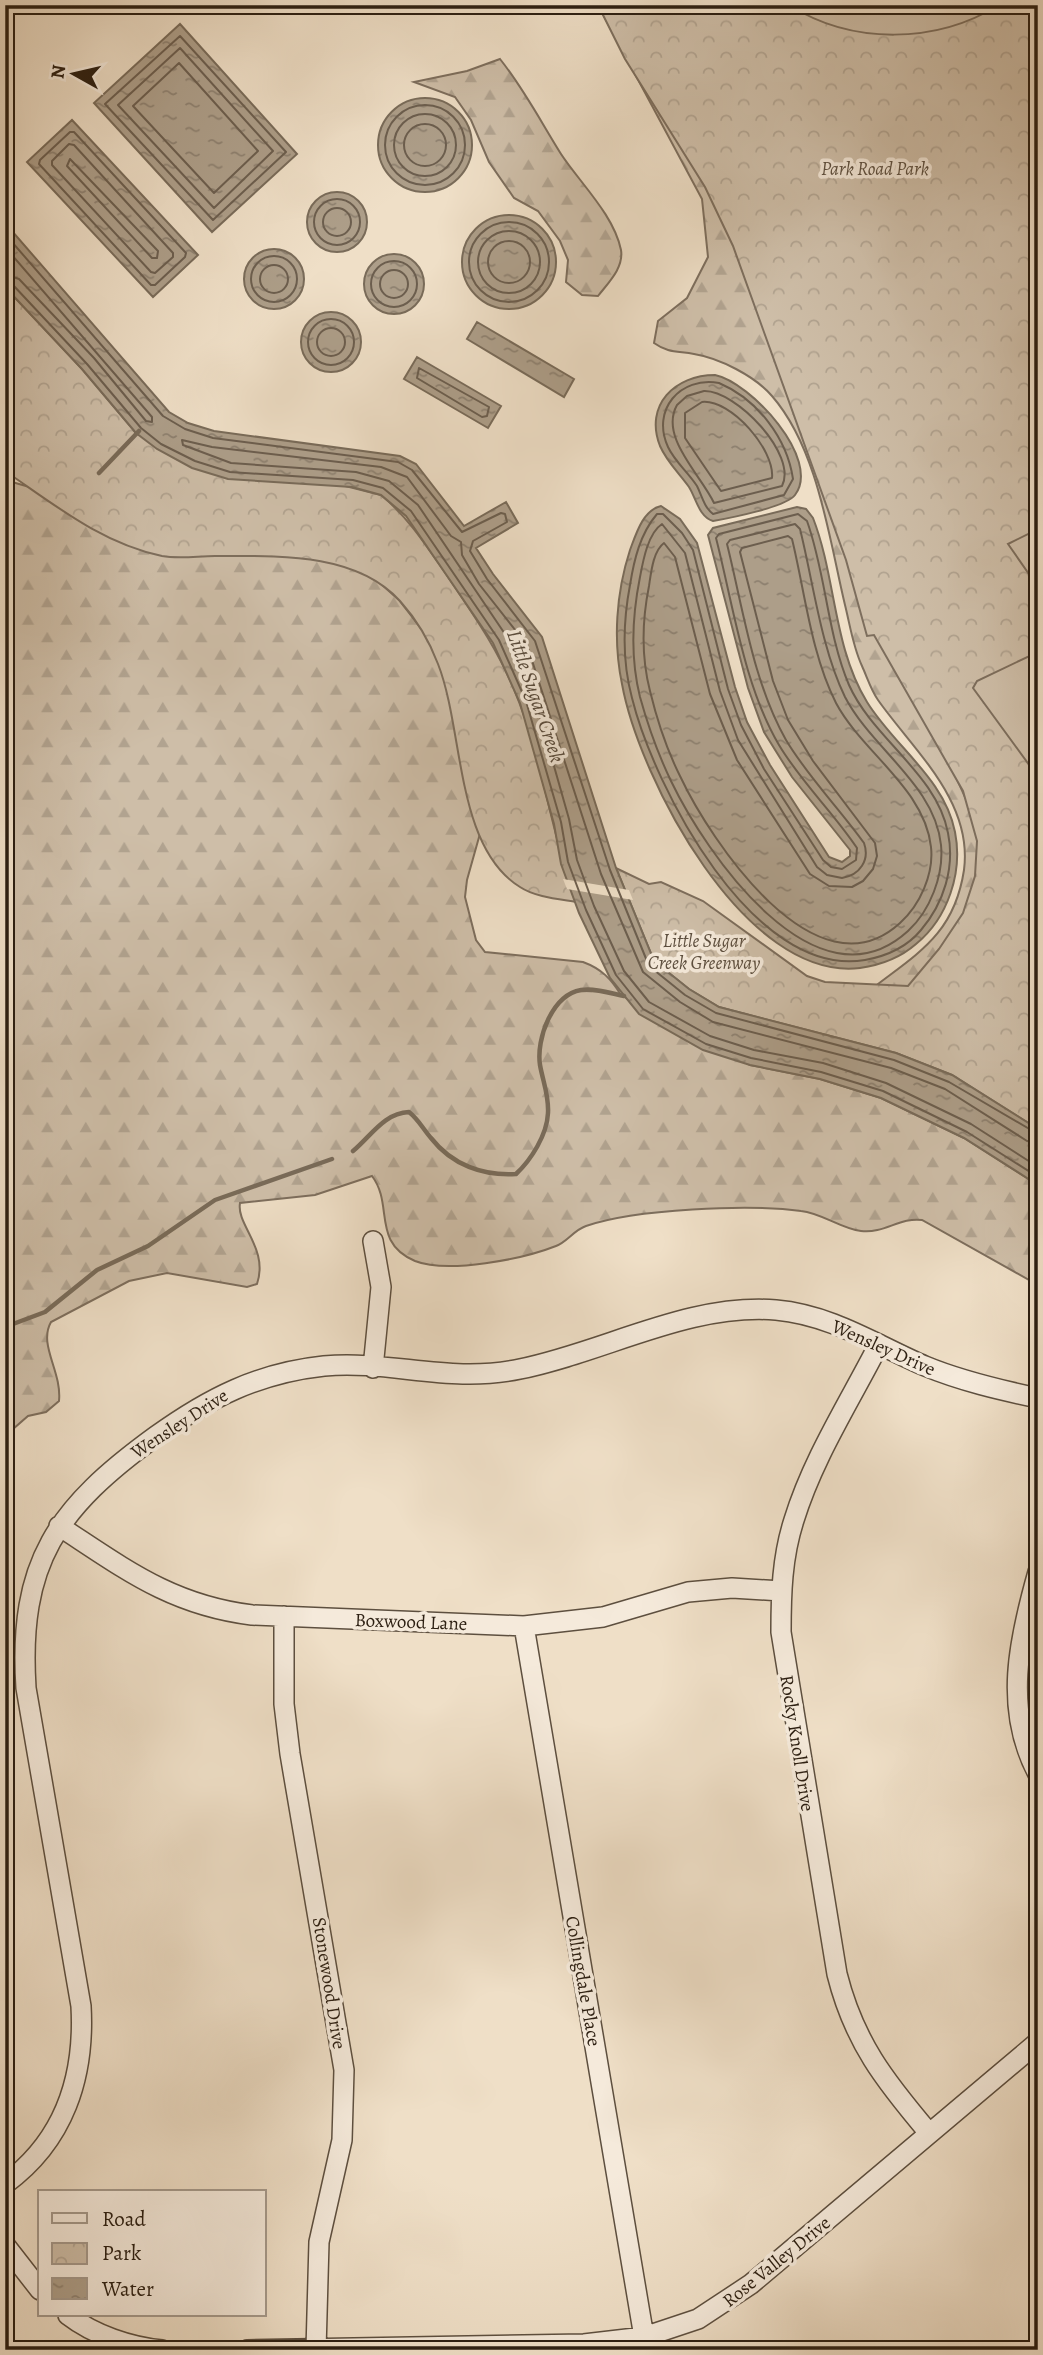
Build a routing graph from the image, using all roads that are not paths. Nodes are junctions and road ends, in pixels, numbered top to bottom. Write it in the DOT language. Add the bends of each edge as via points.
graph roads {
  1 [pos="373,1241"];
  2 [pos="879,1344"];
  3 [pos="373,1368"];
  4 [pos="1038,1398"];
  5 [pos="59,1526"];
  6 [pos="1038,1572"];
  7 [pos="781,1591"];
  8 [pos="284,1616"];
  9 [pos="524,1626"];
  10 [pos="1038,1774"];
  11 [pos="1038,2042"];
  12 [pos="929,2133"];
  13 [pos="5,2184"];
  14 [pos="5,2245"];
  15 [pos="38,2287"];
  16 [pos="70,2316"];
  17 [pos="643,2337"];
  18 [pos="316,2349"];
  19 [pos="162,2350"];
  20 [pos="247,2350"];
  1 -- 3 [label="street" via="381,1287"];
  2 -- 3 [label="street, Wensley Drive" via="810,1315 746,1309 687,1320 522,1369 486,1375"];
  2 -- 4 [label="street, Wensley Drive" via="944,1373"];
  2 -- 7 [label="street, Rocky Knoll Drive" via="807,1483 790,1533"];
  3 -- 5 [label="street, Wensley Drive" via="294,1369 223,1392 107,1472"];
  5 -- 8 [label="street, Boxwood Lane" via="181,1600 220,1611"];
  5 -- 13 [label="street, Wensley Drive" via="32,1588 23,1650 83,2034 80,2063 64,2116 33,2161"];
  6 -- 10 [label="street" via="1016,1678 1022,1734"];
  7 -- 9 [label="street, Boxwood Lane" via="732,1588 688,1592 603,1617"];
  7 -- 12 [label="street, Rocky Knoll Drive" via="783,1651 845,2007 867,2053"];
  8 -- 9 [label="street, Boxwood Lane"];
  8 -- 18 [label="street, Stonewood Drive" via="284,1704 290,1754 345,2093 342,2140 319,2242"];
  9 -- 17 [label="street, Collingdale Place"];
  11 -- 12 [label="street, Rose Valley Drive"];
  12 -- 17 [label="street, Rose Valley Drive" via="725,2303 698,2319"];
  14 -- 15 [label="street"];
  16 -- 19 [label="street" via="124,2343"];
  17 -- 18 [label="street, Rose Valley Drive" via="584,2344"];
  18 -- 20 [label="street, Rose Valley Drive"];
}
